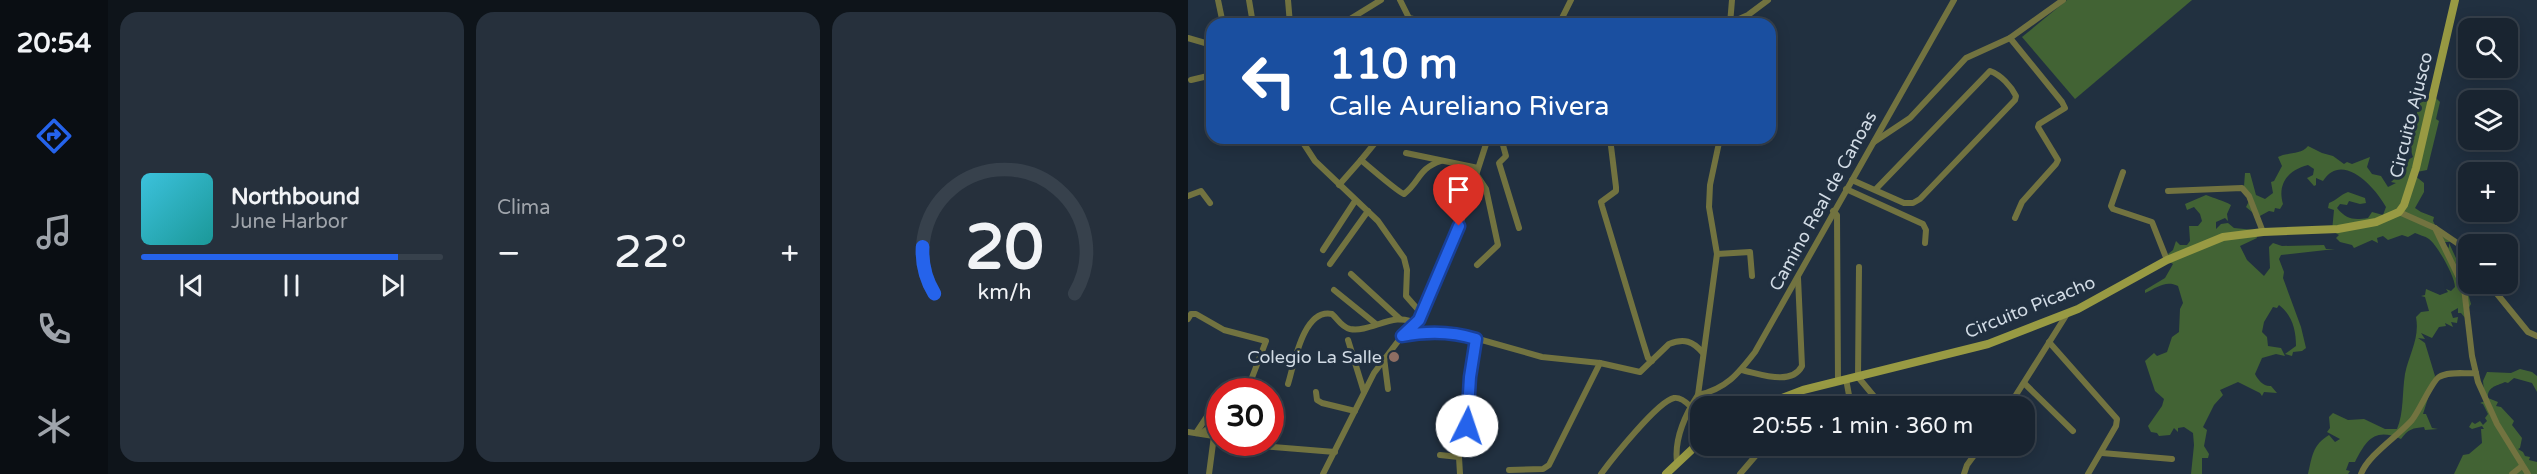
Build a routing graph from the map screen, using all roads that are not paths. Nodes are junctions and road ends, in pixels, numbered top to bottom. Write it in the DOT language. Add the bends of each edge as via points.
graph roads {
  1 [pos="1218,0"];
  2 [pos="1249,0"];
  3 [pos="1288,0"];
  4 [pos="1381,0"];
  5 [pos="1400,0"];
  6 [pos="1571,0"];
  7 [pos="1732,0"];
  8 [pos="1768,0"];
  9 [pos="1954,0"];
  10 [pos="2063,0"];
  11 [pos="2455,0"];
  12 [pos="1222,18"];
  13 [pos="1252,18"];
  14 [pos="1290,18"];
  15 [pos="1352,18"];
  16 [pos="1409,18"];
  17 [pos="1561,18"];
  18 [pos="1730,18"];
  19 [pos="1742,18"];
  20 [pos="1188,38"];
  21 [pos="2010,38"];
  22 [pos="1206,43"];
  23 [pos="1206,76"];
  24 [pos="1191,80"];
  25 [pos="1304,144"];
  26 [pos="1374,144"];
  27 [pos="1486,144"];
  28 [pos="1503,144"];
  29 [pos="1611,144"];
  30 [pos="1719,144"];
  31 [pos="1872,144"];
  32 [pos="1406,153"];
  33 [pos="1360,160"];
  34 [pos="1442,161"];
  35 [pos="1477,171"];
  36 [pos="2123,172"];
  37 [pos="1852,180"];
  38 [pos="1339,185"];
  39 [pos="1846,189"];
  40 [pos="1875,190"];
  41 [pos="2168,191"];
  42 [pos="1188,196"];
  43 [pos="1355,201"];
  44 [pos="1210,203"];
  45 [pos="1833,211"];
  46 [pos="1368,212"];
  47 [pos="2399,212"];
  48 [pos="2015,218"];
  49 [pos="1519,228"];
  50 [pos="2435,228"];
  51 [pos="2263,232"];
  52 [pos="1925,243"];
  53 [pos="2458,245"];
  54 [pos="1323,250"];
  55 [pos="1717,254"];
  56 [pos="2167,260"];
  57 [pos="1330,264"];
  58 [pos="1477,264"];
  59 [pos="1859,267"];
  60 [pos="1351,274"];
  61 [pos="1752,276"];
  62 [pos="1798,276"];
  63 [pos="1334,290"];
  64 [pos="2497,294"];
  65 [pos="1421,314"];
  66 [pos="2067,314"];
  67 [pos="1188,319"];
  68 [pos="1400,320"];
  69 [pos="1376,324"];
  70 [pos="1416,324"];
  71 [pos="1402,336"];
  72 [pos="2537,336"];
  73 [pos="1476,339"];
  74 [pos="1348,340"];
  75 [pos="2049,342"];
  76 [pos="1703,353"];
  77 [pos="1384,358"];
  78 [pos="1653,361"];
  79 [pos="1600,363"];
  80 [pos="1741,370"];
  81 [pos="2476,373"];
  82 [pos="1858,377"];
  83 [pos="1252,378"];
  84 [pos="1842,380"];
  85 [pos="1288,384"];
  86 [pos="2025,384"];
  87 [pos="1388,389"];
  88 [pos="1316,392"];
  89 [pos="1364,392"];
  90 [pos="1698,395"];
  91 [pos="1787,396"];
  92 [pos="1848,396"];
  93 [pos="1874,396"];
  94 [pos="2016,396"];
  95 [pos="1690,406"];
  96 [pos="1355,411"];
  97 [pos="1206,419"];
  98 [pos="1467,426"];
  99 [pos="1206,429"];
  100 [pos="2073,431"];
  101 [pos="1188,432"];
  102 [pos="1199,433"];
  103 [pos="1206,435"];
  104 [pos="1284,448"];
  105 [pos="1690,451"];
  106 [pos="1335,452"];
  107 [pos="2102,453"];
  108 [pos="1440,455"];
  109 [pos="1213,456"];
  110 [pos="1755,456"];
  111 [pos="1974,456"];
  112 [pos="2172,459"];
  113 [pos="1677,462"];
  114 [pos="2522,465"];
  115 [pos="1509,470"];
  116 [pos="1209,474"];
  117 [pos="1323,474"];
  118 [pos="1460,474"];
  119 [pos="1601,474"];
  120 [pos="1666,474"];
  121 [pos="1740,474"];
  122 [pos="1964,474"];
  123 [pos="2088,474"];
  124 [pos="2361,474"];
  125 [pos="2512,474"];
  126 [pos="2528,474"];
  1 -- 12 [label="street"];
  2 -- 13 [label="street"];
  3 -- 14 [label="street"];
  4 -- 15 [label="street"];
  5 -- 16 [label="street"];
  6 -- 17 [label="street"];
  7 -- 18 [label="street"];
  8 -- 19 [label="street"];
  9 -- 31 [label="street, Camino Real de Canoas"];
  10 -- 21 [label="street"];
  11 -- 47 [label="main road, Circuito Ajusco" via="2416,168"];
  20 -- 22 [label="street"];
  21 -- 31 [label="street" via="1966,58 1910,118"];
  21 -- 48 [label="street" via="2065,108 2039,124 2058,160 2022,202"];
  23 -- 24 [label="street"];
  25 -- 38 [label="street"];
  26 -- 33 [label="street"];
  27 -- 35 [label="street"];
  28 -- 49 [label="street" via="1506,156 1499,163"];
  29 -- 78 [label="street" via="1616,191 1601,202 1648,358"];
  30 -- 55 [label="street" via="1709,207"];
  31 -- 37 [label="street, Camino Real de Canoas"];
  32 -- 34 [label="street"];
  33 -- 34 [label="street" via="1404,194 1420,173"];
  33 -- 38 [label="street"];
  34 -- 35 [label="street"];
  35 -- 58 [label="street" via="1486,189 1498,246"];
  35 -- 65 [label="street" via="1454,243"];
  36 -- 56 [label="street" via="2110,206 2152,222"];
  37 -- 39 [label="street, Camino Real de Canoas"];
  37 -- 40 [label="street"];
  38 -- 43 [label="street"];
  39 -- 45 [label="street, Camino Real de Canoas"];
  39 -- 52 [label="street" via="1923,224"];
  40 -- 40 [label="street" via="1990,71 1998,73 2013,90 2015,100 1920,199 1904,203"];
  41 -- 51 [label="street" via="2242,188"];
  42 -- 44 [label="street" via="1201,190"];
  43 -- 46 [label="street"];
  43 -- 54 [label="street"];
  45 -- 62 [label="street, Camino Real de Canoas"];
  45 -- 84 [label="street" via="1837,215"];
  46 -- 57 [label="street"];
  46 -- 65 [label="street" via="1404,258 1406,296"];
  47 -- 50 [label="street"];
  47 -- 51 [label="main road, Circuito Picacho" via="2376,222 2338,229"];
  50 -- 53 [label="street"];
  50 -- 81 [label="street" via="2464,288"];
  51 -- 56 [label="main road, Circuito Picacho" via="2223,237"];
  55 -- 61 [label="street" via="1750,252"];
  55 -- 76 [label="street"];
  56 -- 66 [label="main road, Circuito Picacho"];
  59 -- 82 [label="street"];
  60 -- 68 [label="street"];
  62 -- 80 [label="street, Camino Real de Canoas"];
  62 -- 80 [label="street" via="1802,366 1799,372 1770,377"];
  63 -- 69 [label="street"];
  64 -- 72 [label="street" via="2528,332"];
  65 -- 70 [label="street"];
  66 -- 75 [label="street"];
  66 -- 82 [label="main road, Circuito Picacho" via="1988,344"];
  67 -- 83 [label="street" via="1196,314 1224,330 1266,341"];
  68 -- 69 [label="street"];
  68 -- 70 [label="street"];
  69 -- 85 [label="street" via="1350,329 1328,313 1312,320 1299,345"];
  70 -- 71 [label="street"];
  71 -- 73 [label="street" via="1432,332"];
  71 -- 77 [label="street"];
  73 -- 79 [label="street" via="1542,357"];
  73 -- 98 [label="street"];
  74 -- 89 [label="street"];
  75 -- 86 [label="street"];
  75 -- 107 [label="street" via="2117,419"];
  76 -- 78 [label="street" via="1695,343 1682,341 1669,344"];
  76 -- 90 [label="street"];
  77 -- 87 [label="street"];
  77 -- 89 [label="street"];
  78 -- 79 [label="street" via="1640,372"];
  79 -- 115 [label="street" via="1549,465 1543,469"];
  80 -- 90 [label="street, Camino Real de Canoas" via="1720,388"];
  81 -- 114 [label="street" via="2497,424"];
  81 -- 124 [label="street" via="2437,378 2422,407 2364,466"];
  82 -- 84 [label="main road, Circuito Picacho"];
  82 -- 93 [label="street"];
  84 -- 91 [label="main road, Circuito Picacho"];
  84 -- 92 [label="street"];
  86 -- 94 [label="street"];
  86 -- 100 [label="street"];
  88 -- 96 [label="street" via="1322,403"];
  89 -- 96 [label="street"];
  95 -- 113 [label="street" via="1677,438"];
  95 -- 119 [label="street" via="1680,398 1659,406"];
  96 -- 106 [label="street"];
  97 -- 102 [label="street"];
  99 -- 102 [label="street"];
  101 -- 102 [label="street"];
  102 -- 103 [label="street"];
  104 -- 106 [label="street"];
  105 -- 113 [label="main road"];
  106 -- 117 [label="street"];
  107 -- 112 [label="street"];
  107 -- 123 [label="street"];
  108 -- 118 [label="street" via="1459,457"];
  109 -- 116 [label="street"];
  110 -- 121 [label="street"];
  111 -- 122 [label="street"];
  113 -- 120 [label="main road"];
  114 -- 125 [label="street"];
  114 -- 126 [label="street"];
}
